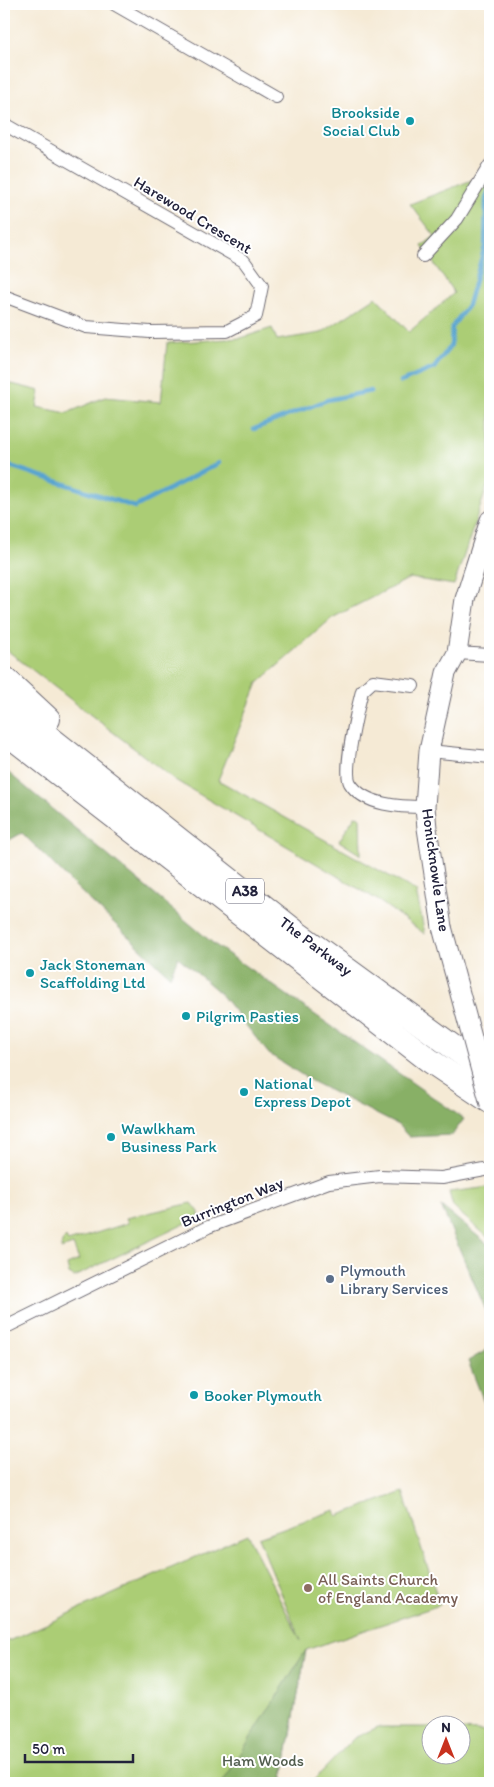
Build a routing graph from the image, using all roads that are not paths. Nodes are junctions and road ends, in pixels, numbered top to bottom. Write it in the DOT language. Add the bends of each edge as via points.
graph roads {
  1 [pos="114,4"];
  2 [pos="276,97"];
  3 [pos="4,124"];
  4 [pos="490,165"];
  5 [pos="422,256"];
  6 [pos="4,296"];
  7 [pos="490,520"];
  8 [pos="457,653"];
  9 [pos="490,655"];
  10 [pos="4,678"];
  11 [pos="413,686"];
  12 [pos="4,702"];
  13 [pos="4,731"];
  14 [pos="4,736"];
  15 [pos="429,751"];
  16 [pos="31,752"];
  17 [pos="490,757"];
  18 [pos="425,807"];
  19 [pos="145,812"];
  20 [pos="490,1074"];
  21 [pos="490,1103"];
  22 [pos="490,1169"];
  23 [pos="4,1328"];
  1 -- 2 [label="street"];
  3 -- 6 [label="street, Harewood Crescent" via="244,261 262,286 256,316 227,331 150,332 86,327"];
  4 -- 5 [label="street" via="457,219"];
  7 -- 8 [label="street, Honicknowle Lane" via="466,599"];
  8 -- 9 [label="street"];
  8 -- 15 [label="street, Honicknowle Lane" via="446,673"];
  10 -- 19 [label="highway, A38"];
  11 -- 18 [label="street" via="373,681 362,690 348,768 349,781 356,789 384,803"];
  12 -- 19 [label="highway, The Parkway / A38"];
  13 -- 16 [label="highway, The Parkway / A38"];
  14 -- 16 [label="highway, A38"];
  15 -- 17 [label="street"];
  15 -- 18 [label="street, Honicknowle Lane"];
  16 -- 21 [label="highway, The Parkway / A38" via="429,1060"];
  18 -- 21 [label="street, Honicknowle Lane, bridge" via="442,927"];
  19 -- 20 [label="highway, The Parkway / A38" via="298,934"];
  22 -- 23 [label="street, Burrington Way" via="442,1178 380,1176 329,1182 208,1227"];
}
